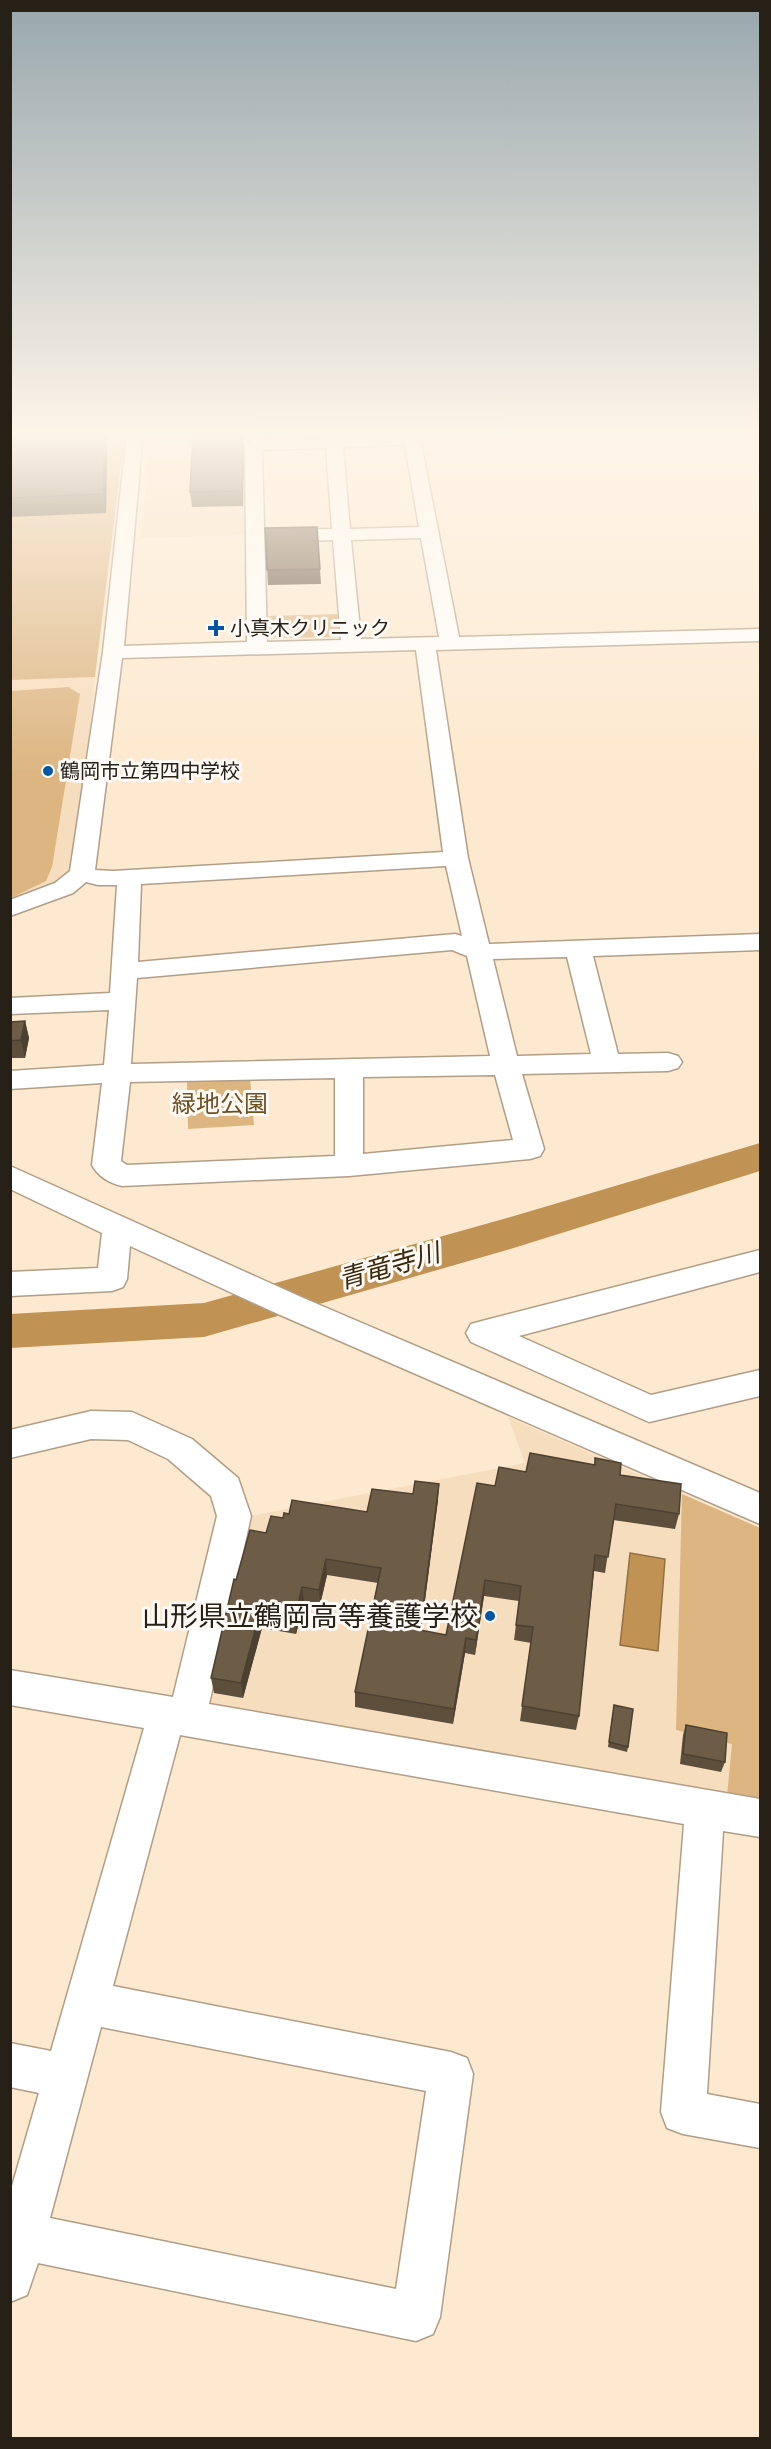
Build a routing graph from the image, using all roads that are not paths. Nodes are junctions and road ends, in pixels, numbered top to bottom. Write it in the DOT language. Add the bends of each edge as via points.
graph roads {
  1 [pos="124,547"];
  2 [pos="255,547"];
  3 [pos="342,547"];
  4 [pos="431,547"];
  5 [pos="760,635"];
  6 [pos="450,642"];
  7 [pos="425,643"];
  8 [pos="351,645"];
  9 [pos="257,648"];
  10 [pos="113,652"];
  11 [pos="456,858"];
  12 [pos="82,874"];
  13 [pos="129,877"];
  14 [pos="10,909"];
  15 [pos="760,942"];
  16 [pos="578,948"];
  17 [pos="480,952"];
  18 [pos="126,971"];
  19 [pos="124,1001"];
  20 [pos="10,1006"];
  21 [pos="668,1062"];
  22 [pos="607,1063"];
  23 [pos="506,1066"];
  24 [pos="349,1069"];
  25 [pos="118,1073"];
  26 [pos="10,1080"];
  27 [pos="350,1166"];
  28 [pos="10,1176"];
  29 [pos="117,1229"];
  30 [pos="760,1261"];
  31 [pos="10,1284"];
  32 [pos="760,1383"];
  33 [pos="649,1409"];
  34 [pos="10,1444"];
  35 [pos="629,1449"];
  36 [pos="760,1509"];
  37 [pos="10,1688"];
  38 [pos="177,1715"];
  39 [pos="705,1808"];
  40 [pos="760,1818"];
  41 [pos="88,2003"];
  42 [pos="10,2065"];
  43 [pos="67,2077"];
  44 [pos="760,2126"];
  45 [pos="15,2256"];
  1 -- 10 [label="street"];
  2 -- 9 [label="street"];
  3 -- 8 [label="street"];
  4 -- 6 [label="street"];
  5 -- 6 [label="street"];
  6 -- 7 [label="street"];
  7 -- 8 [label="street"];
  7 -- 11 [label="street"];
  8 -- 9 [label="street"];
  9 -- 10 [label="street"];
  10 -- 12 [label="street"];
  11 -- 13 [label="street"];
  11 -- 17 [label="street"];
  12 -- 13 [label="street"];
  12 -- 14 [label="street" via="64,888"];
  13 -- 18 [label="street"];
  15 -- 16 [label="street"];
  16 -- 17 [label="street"];
  16 -- 22 [label="street"];
  17 -- 18 [label="street" via="455,942"];
  17 -- 23 [label="street"];
  18 -- 19 [label="street"];
  19 -- 20 [label="street"];
  19 -- 25 [label="street"];
  21 -- 22 [label="street"];
  22 -- 23 [label="street"];
  23 -- 24 [label="street"];
  23 -- 27 [label="street" via="530,1149"];
  24 -- 25 [label="street"];
  24 -- 27 [label="street"];
  25 -- 26 [label="street"];
  25 -- 27 [label="street" via="106,1165 122,1176"];
  28 -- 29 [label="street"];
  29 -- 31 [label="street" via="112,1279"];
  29 -- 35 [label="street"];
  30 -- 33 [label="street" via="482,1333"];
  32 -- 33 [label="street"];
  33 -- 35 [label="street"];
  34 -- 38 [label="street" via="91,1425 132,1426 180,1449 226,1488 234,1516"];
  35 -- 36 [label="street"];
  37 -- 38 [label="street"];
  38 -- 39 [label="street"];
  38 -- 41 [label="street"];
  39 -- 40 [label="street"];
  39 -- 44 [label="street" via="683,2112"];
  41 -- 43 [label="street"];
  41 -- 45 [label="street" via="451,2074 416,2317"];
  42 -- 43 [label="street"];
  43 -- 45 [label="street"];
}
